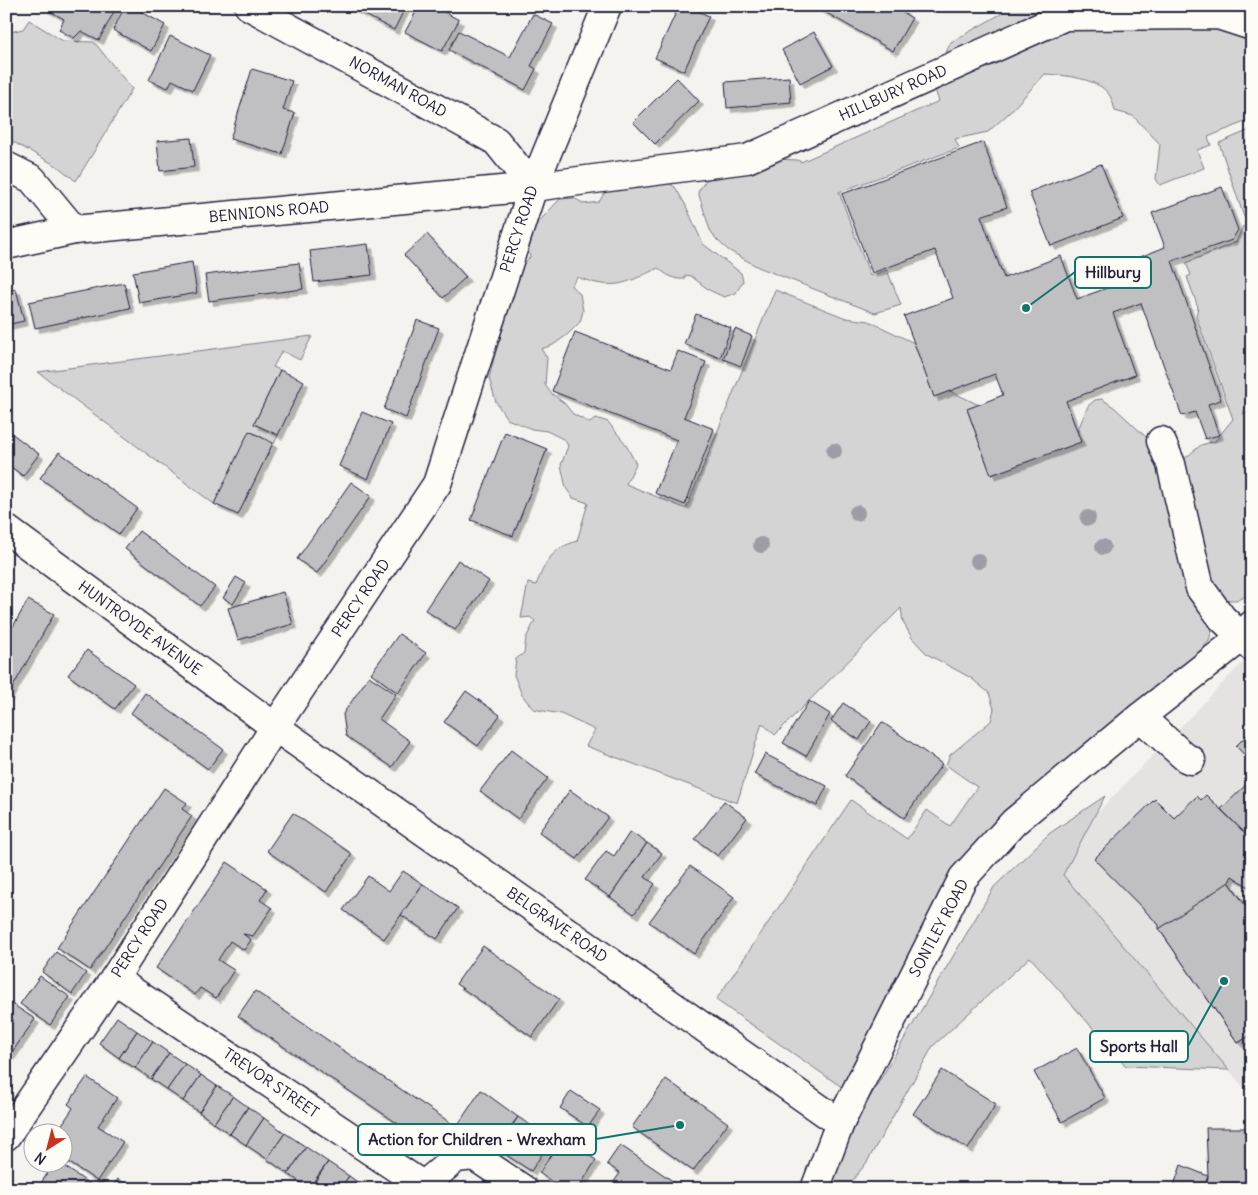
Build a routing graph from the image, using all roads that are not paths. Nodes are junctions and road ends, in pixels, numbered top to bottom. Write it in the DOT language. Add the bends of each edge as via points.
graph roads {
  1 [pos="249,6"];
  2 [pos="607,6"];
  3 [pos="1252,26"];
  4 [pos="6,166"];
  5 [pos="532,186"];
  6 [pos="74,230"];
  7 [pos="6,245"];
  8 [pos="1161,441"];
  9 [pos="9,538"];
  10 [pos="1248,636"];
  11 [pos="1140,718"];
  12 [pos="275,727"];
  13 [pos="1191,760"];
  14 [pos="114,978"];
  15 [pos="840,1122"];
  16 [pos="6,1136"];
  17 [pos="426,1187"];
  18 [pos="523,1189"];
  19 [pos="815,1189"];
  1 -- 5 [label="street, NORMAN ROAD" via="496,141"];
  2 -- 5 [label="street, PERCY ROAD"];
  3 -- 5 [label="street, HILLBURY ROAD" via="1218,15 1064,16 747,159"];
  4 -- 6 [label="street" via="32,180"];
  5 -- 6 [label="street, BENNIONS ROAD"];
  5 -- 12 [label="street, PERCY ROAD" via="437,484"];
  6 -- 7 [label="street, BENNIONS ROAD"];
  8 -- 10 [label="street" via="1171,464 1200,588 1222,618"];
  9 -- 12 [label="street, HUNTROYDE AVENUE"];
  10 -- 11 [label="street, SONTLEY ROAD"];
  11 -- 13 [label="street"];
  11 -- 15 [label="street, SONTLEY ROAD" via="1014,822 963,878"];
  12 -- 14 [label="street, PERCY ROAD"];
  12 -- 15 [label="street, BELGRAVE ROAD"];
  14 -- 16 [label="street, PERCY ROAD"];
  14 -- 17 [label="street, TREVOR STREET"];
  15 -- 19 [label="street, SONTLEY ROAD"];
  17 -- 18 [label="street" via="456,1158 474,1156"];
}
